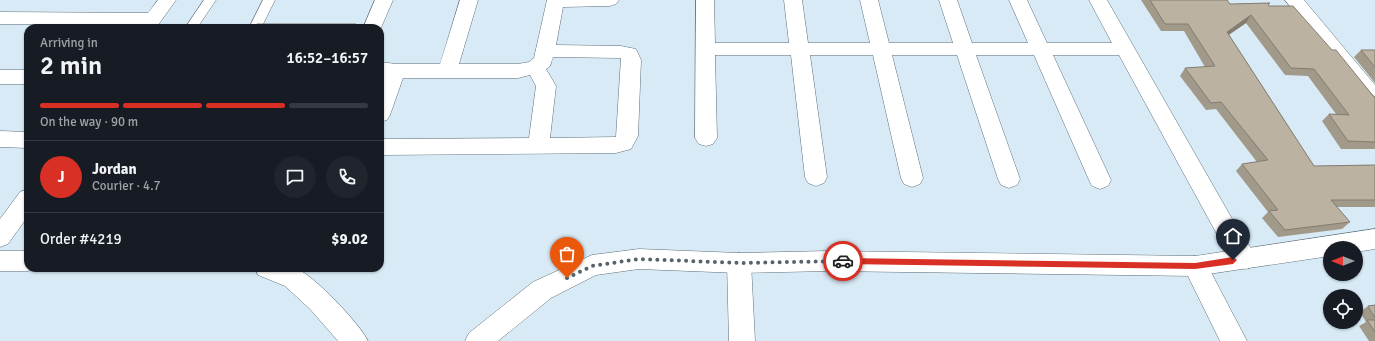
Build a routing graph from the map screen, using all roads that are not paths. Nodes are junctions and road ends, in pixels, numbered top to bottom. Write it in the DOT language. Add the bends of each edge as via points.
graph roads {
  1 [pos="166,0"];
  2 [pos="210,0"];
  3 [pos="269,0"];
  4 [pos="384,0"];
  5 [pos="469,0"];
  6 [pos="610,0"];
  7 [pos="705,0"];
  8 [pos="793,0"];
  9 [pos="869,0"];
  10 [pos="948,0"];
  11 [pos="1018,0"];
  12 [pos="1098,0"];
  13 [pos="1294,0"];
  14 [pos="556,1"];
  15 [pos="0,18"];
  16 [pos="150,23"];
  17 [pos="194,24"];
  18 [pos="257,24"];
  19 [pos="374,24"];
  20 [pos="705,49"];
  21 [pos="799,49"];
  22 [pos="881,49"];
  23 [pos="964,49"];
  24 [pos="1041,49"];
  25 [pos="1126,49"];
  26 [pos="540,59"];
  27 [pos="388,70"];
  28 [pos="448,70"];
  29 [pos="0,77"];
  30 [pos="24,77"];
  31 [pos="384,92"];
  32 [pos="1375,98"];
  33 [pos="706,138"];
  34 [pos="0,139"];
  35 [pos="24,140"];
  36 [pos="539,146"];
  37 [pos="384,147"];
  38 [pos="816,176"];
  39 [pos="912,178"];
  40 [pos="1009,179"];
  41 [pos="1100,180"];
  42 [pos="24,204"];
  43 [pos="0,237"];
  44 [pos="1375,239"];
  45 [pos="1246,259"];
  46 [pos="0,261"];
  47 [pos="24,261"];
  48 [pos="740,263"];
  49 [pos="1195,266"];
  50 [pos="277,272"];
  51 [pos="355,341"];
  52 [pos="478,341"];
  53 [pos="742,341"];
  54 [pos="1234,341"];
  1 -- 16 [label="street"];
  2 -- 17 [label="lane"];
  3 -- 18 [label="lane"];
  4 -- 19 [label="street"];
  5 -- 28 [label="street"];
  6 -- 14 [label="street"];
  7 -- 20 [label="street"];
  8 -- 21 [label="street"];
  9 -- 22 [label="street"];
  10 -- 23 [label="street"];
  11 -- 24 [label="street"];
  12 -- 25 [label="street"];
  13 -- 32 [label="street"];
  14 -- 26 [label="street"];
  15 -- 16 [label="street"];
  20 -- 21 [label="street"];
  20 -- 33 [label="street"];
  21 -- 22 [label="street"];
  21 -- 38 [label="street"];
  22 -- 23 [label="street"];
  22 -- 39 [label="street"];
  23 -- 24 [label="street"];
  23 -- 40 [label="street"];
  24 -- 25 [label="street"];
  24 -- 41 [label="street"];
  25 -- 45 [label="street" via="1227,231"];
  26 -- 28 [label="street" via="518,71"];
  26 -- 36 [label="street" via="546,93"];
  26 -- 36 [label="street" via="621,52 629,54 631,60 627,136 623,143"];
  27 -- 28 [label="street"];
  27 -- 31 [label="street"];
  29 -- 30 [label="street"];
  34 -- 35 [label="street"];
  36 -- 37 [label="street"];
  42 -- 43 [label="street"];
  44 -- 45 [label="street"];
  45 -- 49 [label="street"];
  46 -- 47 [label="street"];
  48 -- 49 [label="street" via="828,261"];
  48 -- 52 [label="street" via="639,259 592,266 542,290"];
  48 -- 53 [label="street"];
  49 -- 54 [label="street"];
  50 -- 51 [label="street" via="294,279 319,301"];
}
